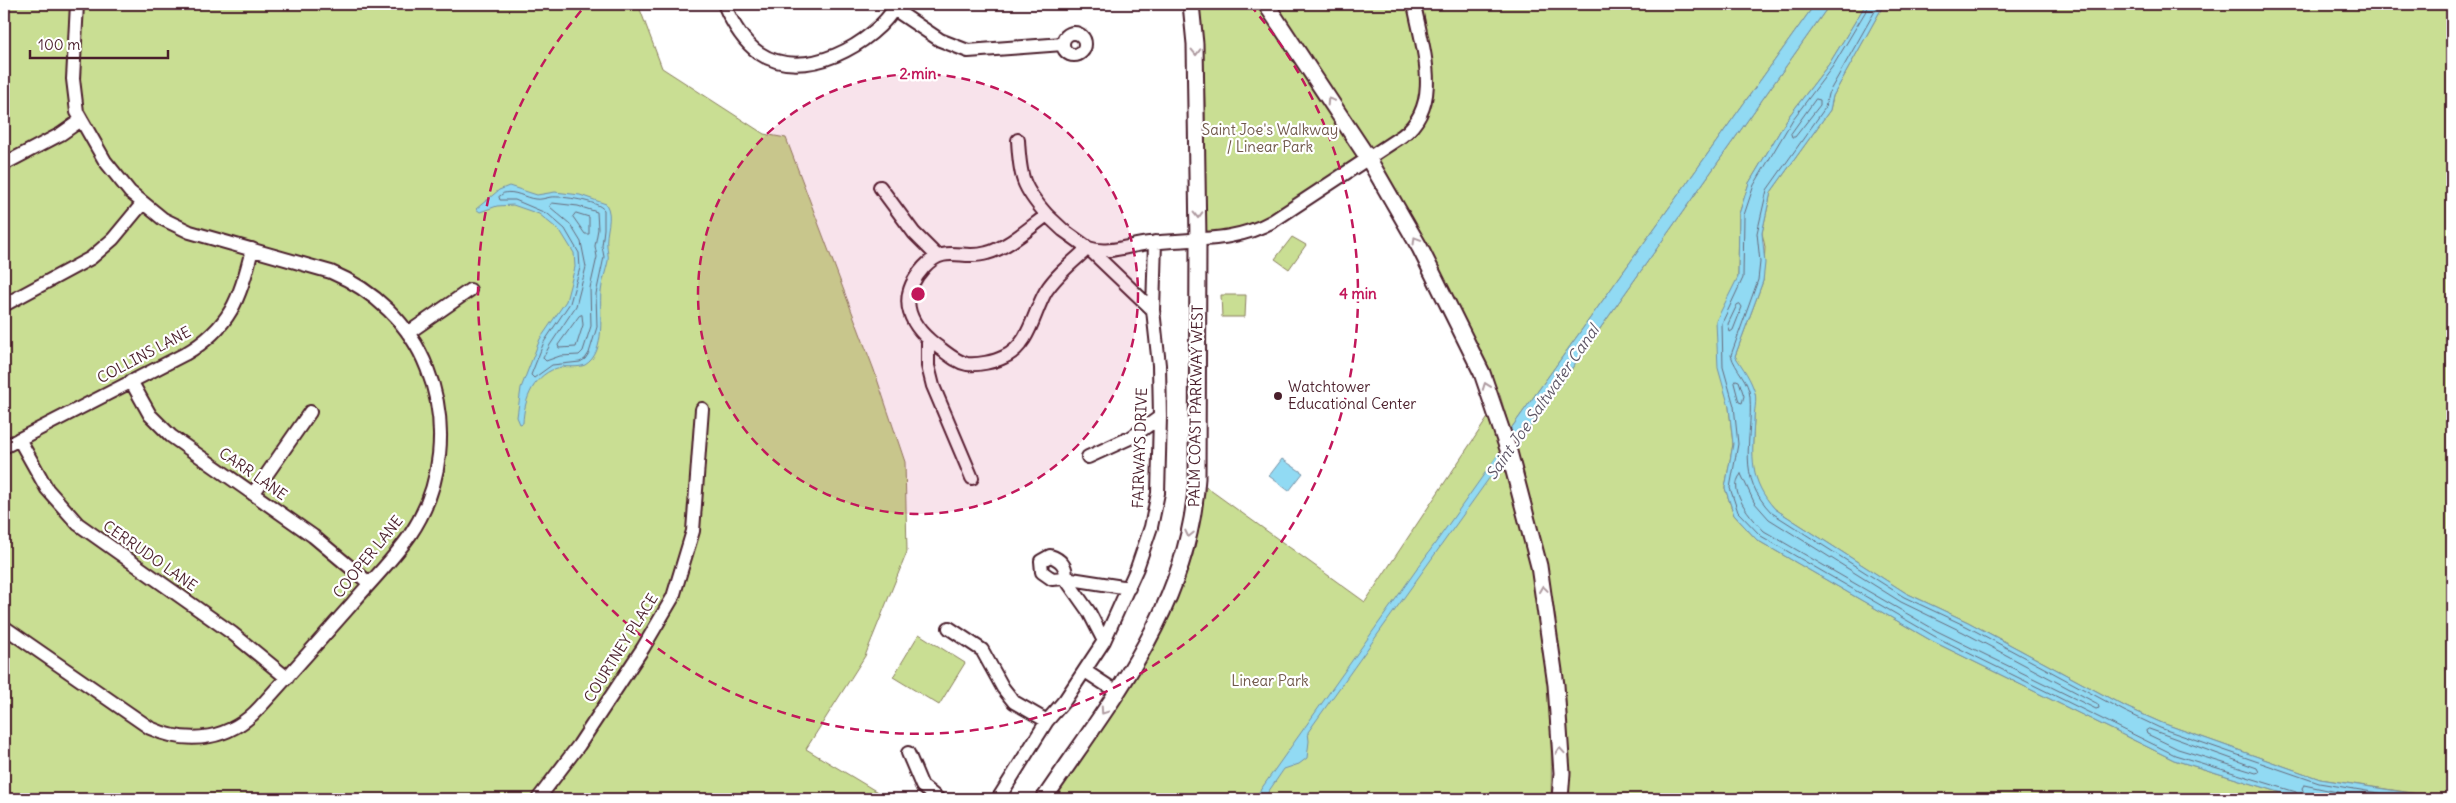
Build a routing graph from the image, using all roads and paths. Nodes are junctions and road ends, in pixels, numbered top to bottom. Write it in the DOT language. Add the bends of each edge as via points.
graph roads {
  1 [pos="76,4"];
  2 [pos="724,4"];
  3 [pos="1191,4"];
  4 [pos="1266,4"];
  5 [pos="1414,4"];
  6 [pos="896,6"];
  7 [pos="1062,44"];
  8 [pos="81,120"];
  9 [pos="1018,140"];
  10 [pos="1368,158"];
  11 [pos="4,164"];
  12 [pos="880,187"];
  13 [pos="142,204"];
  14 [pos="1047,215"];
  15 [pos="1198,240"];
  16 [pos="1154,242"];
  17 [pos="1088,248"];
  18 [pos="252,249"];
  19 [pos="937,256"];
  20 [pos="470,290"];
  21 [pos="4,305"];
  22 [pos="1153,310"];
  23 [pos="408,333"];
  24 [pos="928,340"];
  25 [pos="131,381"];
  26 [pos="702,409"];
  27 [pos="310,412"];
  28 [pos="1160,417"];
  29 [pos="19,439"];
  30 [pos="4,447"];
  31 [pos="1088,457"];
  32 [pos="972,478"];
  33 [pos="252,494"];
  34 [pos="369,583"];
  35 [pos="1129,588"];
  36 [pos="4,626"];
  37 [pos="950,628"];
  38 [pos="1104,641"];
  39 [pos="1085,671"];
  40 [pos="287,678"];
  41 [pos="1117,692"];
  42 [pos="1047,721"];
  43 [pos="908,753"];
  44 [pos="538,799"];
  45 [pos="938,799"];
  46 [pos="998,799"];
  47 [pos="1044,799"];
  48 [pos="1560,799"];
  1 -- 8 [label="street, COOPER LANE" via="74,94"];
  2 -- 6 [label="street" via="734,25 756,50 770,59 796,63 823,59 850,48 876,29"];
  3 -- 15 [label="main road, PALM COAST PARKWAY WEST, one-way" via="1196,44"];
  10 -- 4 [label="main road, one-way"];
  5 -- 10 [label="street" via="1428,79 1423,109 1411,130"];
  6 -- 7 [label="street" via="940,40 968,51"];
  8 -- 11 [label="street"];
  8 -- 13 [label="street, COOPER LANE" via="111,169"];
  9 -- 14 [label="street" via="1023,183"];
  10 -- 15 [label="street" via="1259,228 1234,236"];
  48 -- 10 [label="main road, one-way" via="1562,773 1556,685 1539,566 1516,474 1482,373 1425,256"];
  12 -- 19 [label="street" via="914,233"];
  13 -- 18 [label="street, COOPER LANE" via="184,230"];
  13 -- 21 [label="street" via="113,239 92,258"];
  14 -- 17 [label="street"];
  14 -- 19 [label="street" via="988,253"];
  15 -- 16 [label="street"];
  15 -- 41 [label="main road, PALM COAST PARKWAY WEST, one-way" via="1197,478 1194,509 1182,562 1167,602 1148,644"];
  16 -- 17 [label="street" via="1104,251"];
  16 -- 22 [label="street, FAIRWAYS DRIVE"];
  17 -- 22 [label="street"];
  17 -- 24 [label="street" via="1046,291 1021,344 1009,354 992,361 966,364"];
  18 -- 23 [label="street, COOPER LANE" via="312,264 350,281 381,302"];
  18 -- 25 [label="street, COLLINS LANE" via="240,296 216,331 192,350"];
  19 -- 24 [label="street" via="920,272 910,297 911,317"];
  20 -- 23 [label="street"];
  22 -- 28 [label="street, FAIRWAYS DRIVE"];
  23 -- 34 [label="street, COOPER LANE" via="422,357 436,395 441,431 439,461 419,520 405,542"];
  24 -- 32 [label="street" via="928,366 933,386"];
  25 -- 29 [label="street, COLLINS LANE"];
  25 -- 33 [label="street, CARR LANE" via="147,410 162,428"];
  26 -- 44 [label="street, COURTNEY PLACE" via="696,516 688,552 672,597 654,632 579,745"];
  27 -- 33 [label="street"];
  28 -- 31 [label="street" via="1132,437"];
  28 -- 35 [label="street, FAIRWAYS DRIVE" via="1155,510"];
  29 -- 30 [label="street, COLLINS LANE"];
  29 -- 40 [label="street, CERRUDO LANE" via="47,489 78,524 232,633"];
  33 -- 34 [label="street, CARR LANE" via="313,536"];
  34 -- 40 [label="street, COOPER LANE"];
  35 -- 38 [label="street, FAIRWAYS DRIVE"];
  35 -- 38 [label="street" via="1065,578 1089,612"];
  36 -- 40 [label="street, COOPER LANE" via="142,724 175,737 203,738 233,729 256,713"];
  37 -- 42 [label="street" via="982,650 1014,702"];
  38 -- 39 [label="street, FAIRWAYS DRIVE"];
  39 -- 41 [label="street"];
  39 -- 42 [label="street, FAIRWAYS DRIVE"];
  41 -- 47 [label="main road, PALM COAST PARKWAY WEST, one-way"];
  42 -- 46 [label="street, FAIRWAYS DRIVE"];
  43 -- 45 [label="street" via="922,786"];
}
